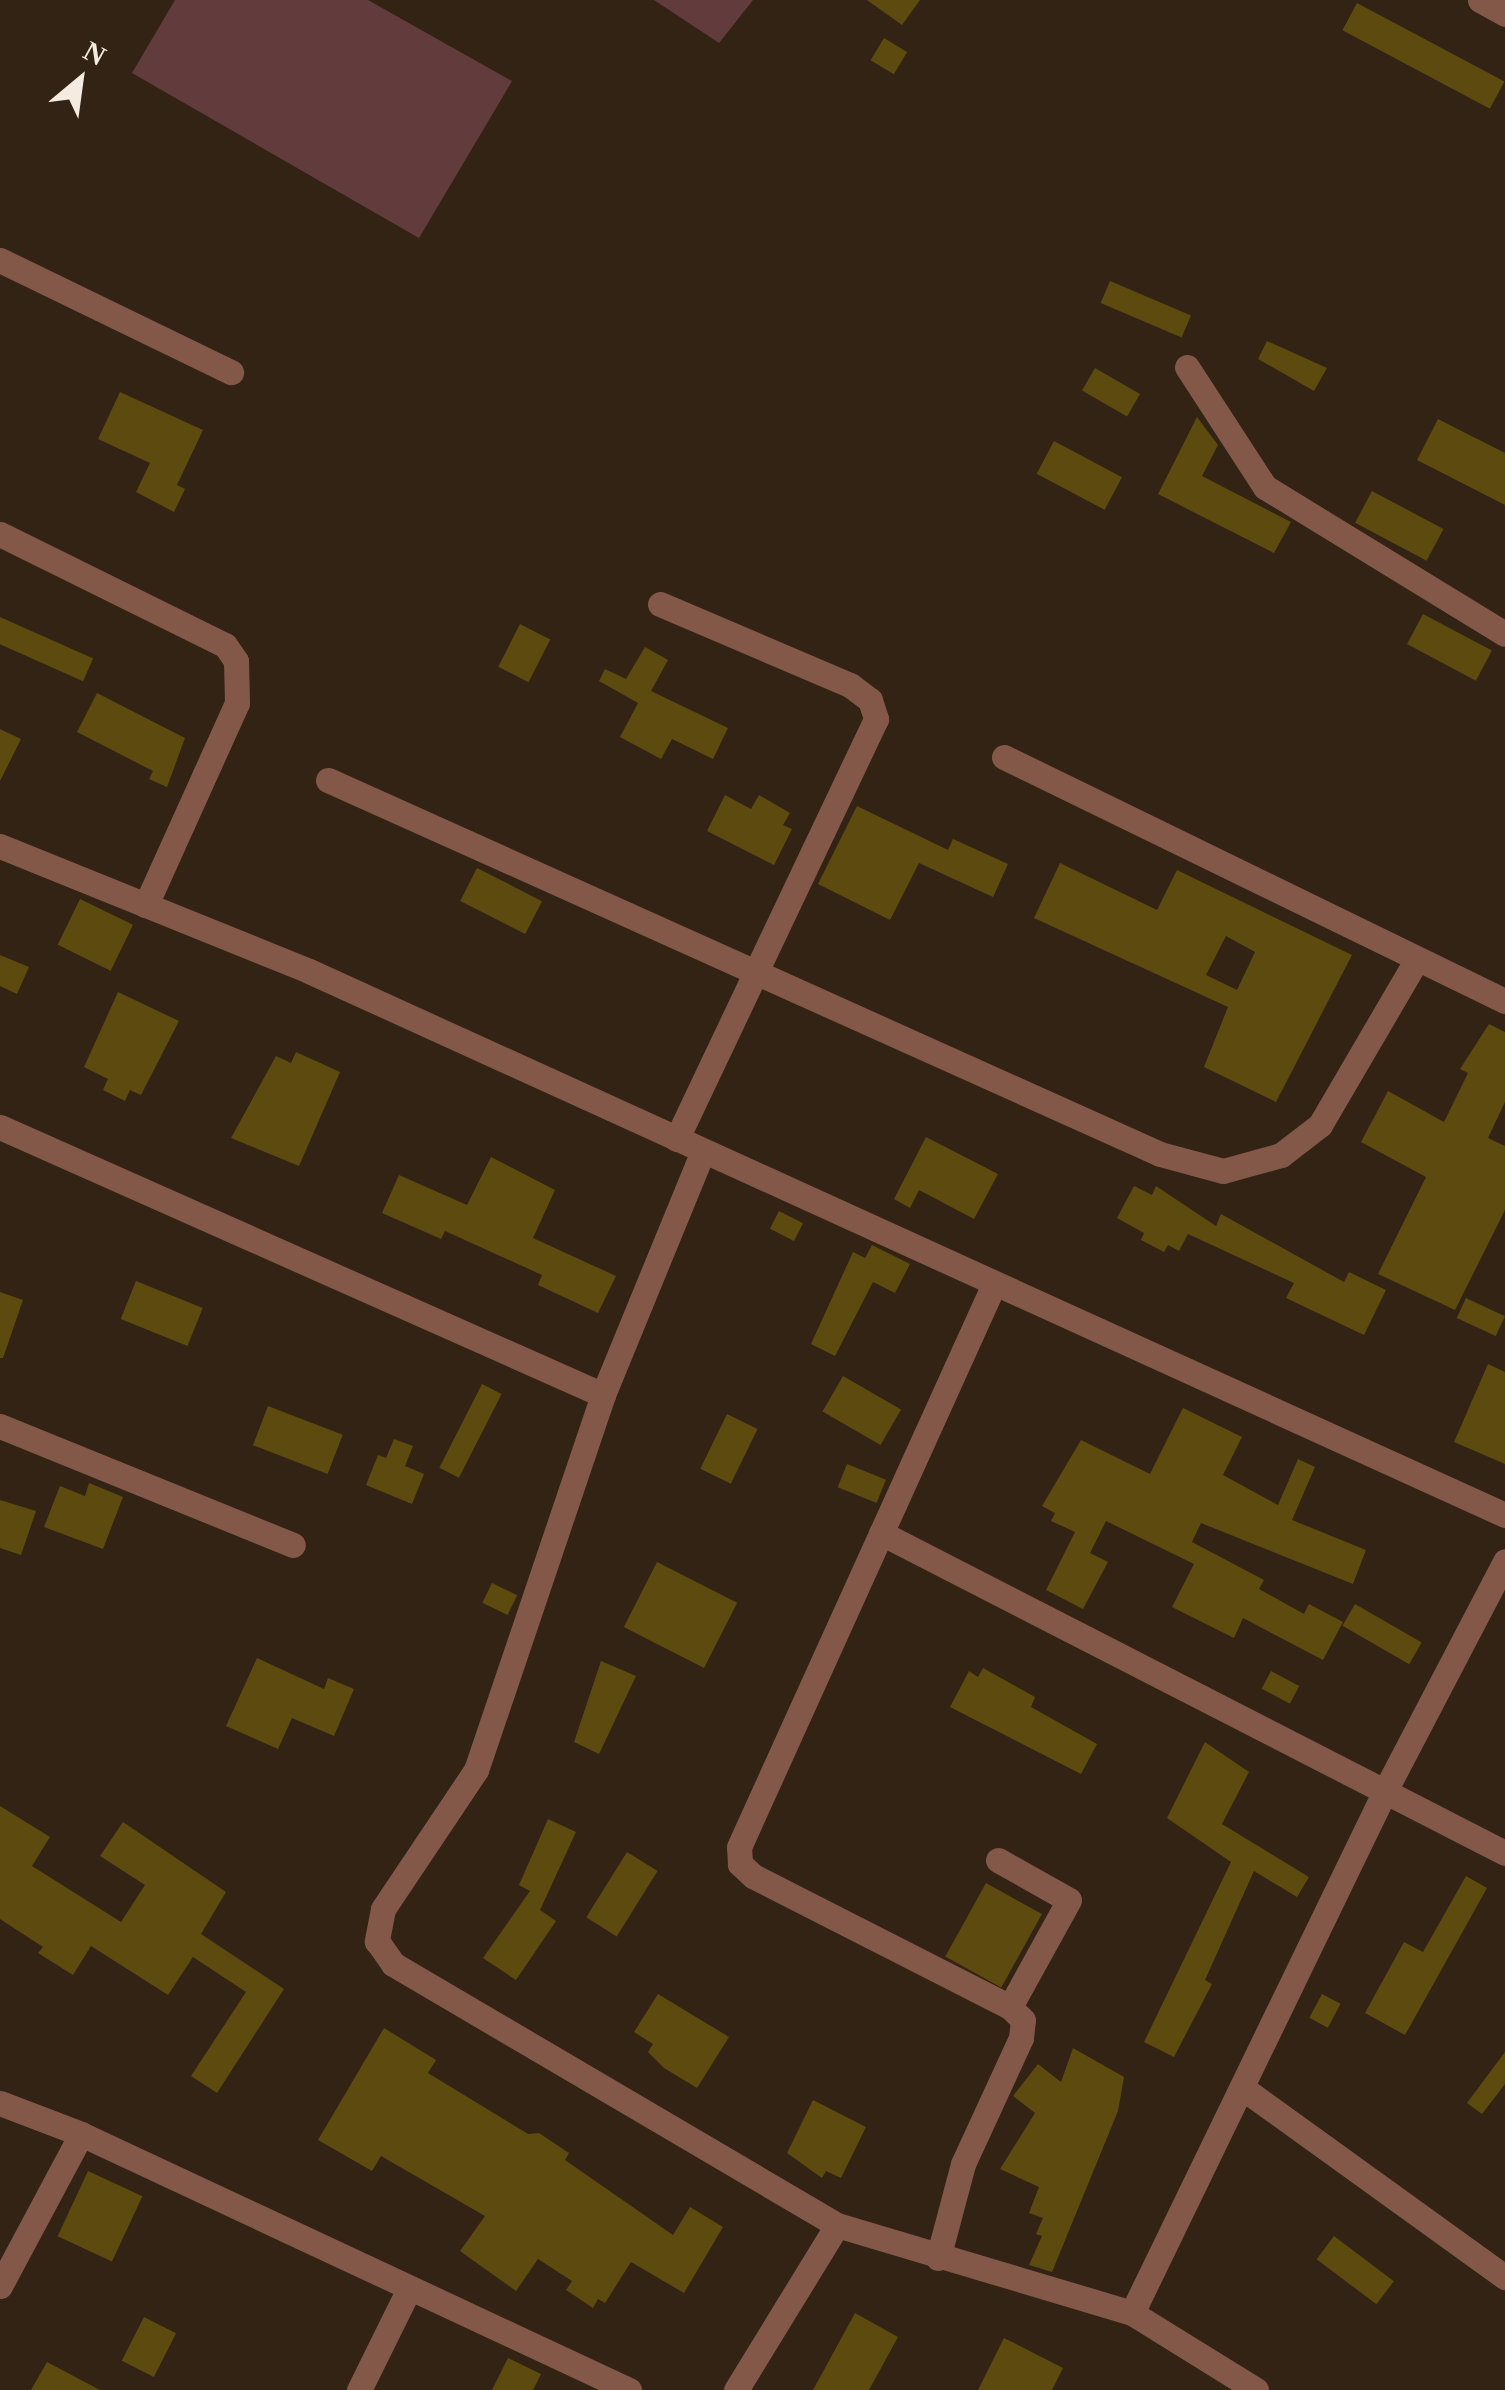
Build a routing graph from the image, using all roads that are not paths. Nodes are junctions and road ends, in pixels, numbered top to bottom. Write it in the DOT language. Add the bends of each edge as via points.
graph roads {
  1 [pos="1480,0"];
  2 [pos="1505,14"];
  3 [pos="0,260"];
  4 [pos="1186,367"];
  5 [pos="231,372"];
  6 [pos="0,534"];
  7 [pos="660,604"];
  8 [pos="1505,634"];
  9 [pos="1004,757"];
  10 [pos="328,780"];
  11 [pos="0,846"];
  12 [pos="146,905"];
  13 [pos="1416,961"];
  14 [pos="750,974"];
  15 [pos="1505,1001"];
  16 [pos="0,1127"];
  17 [pos="676,1139"];
  18 [pos="703,1151"];
  19 [pos="994,1284"];
  20 [pos="603,1395"];
  21 [pos="0,1426"];
  22 [pos="1505,1515"];
  23 [pos="881,1534"];
  24 [pos="292,1544"];
  25 [pos="1505,1561"];
  26 [pos="1386,1789"];
  27 [pos="1505,1853"];
  28 [pos="998,1860"];
  29 [pos="1010,2007"];
  30 [pos="1244,2089"];
  31 [pos="0,2103"];
  32 [pos="80,2134"];
  33 [pos="837,2225"];
  34 [pos="938,2258"];
  35 [pos="1505,2277"];
  36 [pos="0,2286"];
  37 [pos="410,2289"];
  38 [pos="1132,2313"];
  39 [pos="359,2390"];
  40 [pos="629,2390"];
  41 [pos="736,2390"];
  42 [pos="1256,2390"];
  1 -- 2 [label="street"];
  3 -- 5 [label="street"];
  4 -- 8 [label="street" via="1264,487"];
  6 -- 12 [label="street" via="225,646 236,661 238,703"];
  7 -- 14 [label="street" via="850,686 870,700 876,719"];
  9 -- 13 [label="street"];
  10 -- 14 [label="street"];
  11 -- 12 [label="street"];
  12 -- 17 [label="street" via="309,971"];
  13 -- 14 [label="street" via="1320,1125 1282,1155 1223,1170 1160,1154"];
  13 -- 15 [label="street"];
  14 -- 17 [label="street"];
  16 -- 20 [label="street"];
  17 -- 18 [label="street"];
  18 -- 19 [label="street"];
  18 -- 20 [label="street"];
  19 -- 22 [label="street"];
  19 -- 23 [label="street"];
  20 -- 33 [label="street" via="476,1770 383,1910 376,1942 393,1964"];
  21 -- 24 [label="street"];
  23 -- 26 [label="street"];
  23 -- 29 [label="street" via="739,1847 740,1864"];
  25 -- 26 [label="street"];
  26 -- 27 [label="street"];
  26 -- 30 [label="street"];
  28 -- 29 [label="street" via="1068,1900"];
  29 -- 34 [label="street" via="1023,2020 1021,2038 963,2164"];
  30 -- 35 [label="street"];
  30 -- 38 [label="street"];
  31 -- 32 [label="street"];
  32 -- 36 [label="street"];
  32 -- 37 [label="street"];
  33 -- 34 [label="street"];
  33 -- 41 [label="street"];
  34 -- 38 [label="street"];
  37 -- 39 [label="street"];
  37 -- 40 [label="street"];
  38 -- 42 [label="street"];
}
